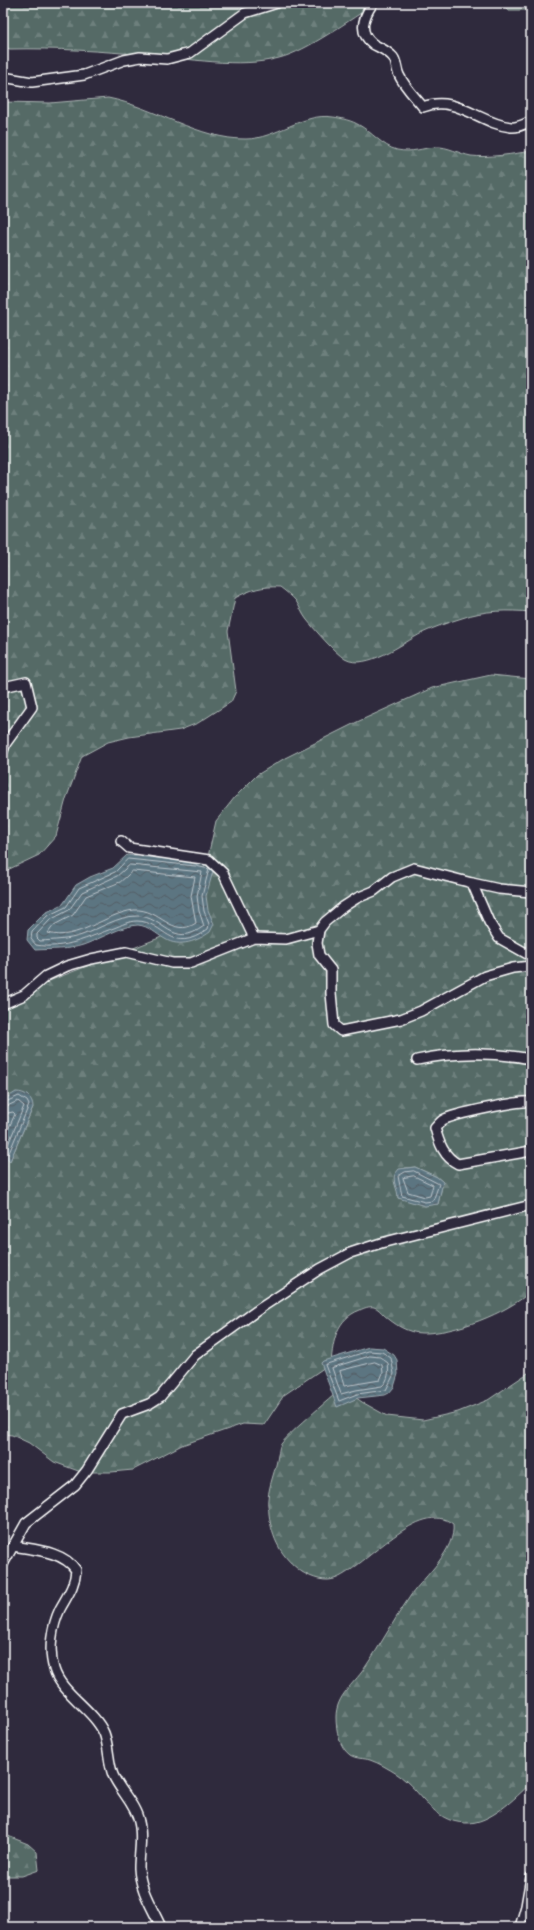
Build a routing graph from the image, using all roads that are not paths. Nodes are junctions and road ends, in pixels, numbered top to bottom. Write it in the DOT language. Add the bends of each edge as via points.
graph roads {
  1 [pos="277,3"];
  2 [pos="373,3"];
  3 [pos="3,76"];
  4 [pos="531,121"];
  5 [pos="3,687"];
  6 [pos="3,751"];
  7 [pos="121,841"];
  8 [pos="472,883"];
  9 [pos="531,892"];
  10 [pos="319,930"];
  11 [pos="254,938"];
  12 [pos="531,956"];
  13 [pos="531,966"];
  14 [pos="3,1004"];
  15 [pos="531,1059"];
  16 [pos="417,1060"];
  17 [pos="531,1102"];
  18 [pos="531,1152"];
  19 [pos="531,1205"];
  20 [pos="13,1546"];
  21 [pos="3,1564"];
  22 [pos="531,1877"];
  23 [pos="161,1927"];
  24 [pos="520,1927"];
  1 -- 3 [label="street" via="245,13 190,53 167,59 140,57 124,60 84,75 32,82"];
  2 -- 4 [label="street" via="364,17 362,26 366,35 371,43 395,58 399,74 422,107 442,104 461,108 511,127 522,126"];
  5 -- 6 [label="street" via="26,682 32,707"];
  7 -- 11 [label="street" via="129,848 209,860 222,874"];
  8 -- 9 [label="street" via="498,889"];
  8 -- 10 [label="street" via="414,868 392,877 374,891 357,898 325,922"];
  8 -- 12 [label="street" via="499,938"];
  10 -- 11 [label="street" via="286,940"];
  10 -- 13 [label="street" via="319,955 331,970 334,1026 341,1031 401,1019 485,976"];
  11 -- 14 [label="street" via="191,963 172,963 126,952 91,959 46,976 24,995"];
  15 -- 16 [label="street" via="481,1054 435,1056"];
  17 -- 18 [label="street" via="510,1103 455,1116 443,1120 435,1128 440,1145 449,1160 458,1164"];
  19 -- 20 [label="street" via="350,1253 320,1269 262,1307 195,1355 160,1397 122,1414 87,1470 74,1485 26,1523"];
  20 -- 21 [label="street"];
  20 -- 23 [label="street" via="56,1555 70,1562 76,1570 73,1586 53,1630 54,1669 103,1732 113,1774 139,1821 142,1842 139,1867 142,1887"];
  22 -- 24 [label="street"];
}
